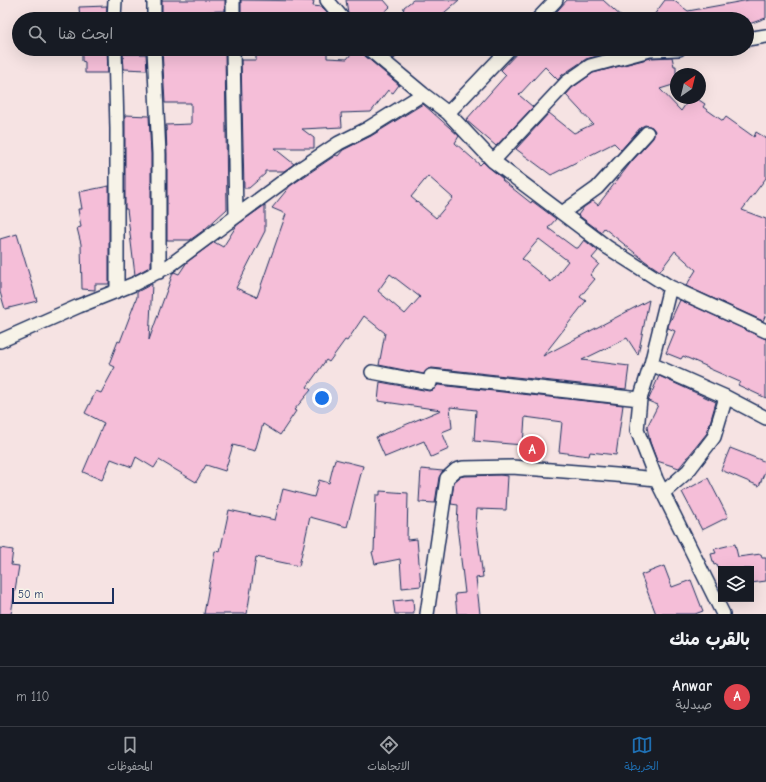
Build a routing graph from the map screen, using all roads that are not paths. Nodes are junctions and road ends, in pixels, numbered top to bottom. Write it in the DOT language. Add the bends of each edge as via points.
graph roads {
  1 [pos="115,0"];
  2 [pos="154,0"];
  3 [pos="233,0"];
  4 [pos="327,0"];
  5 [pos="556,0"];
  6 [pos="114,12"];
  7 [pos="154,12"];
  8 [pos="233,12"];
  9 [pos="337,12"];
  10 [pos="545,12"];
  11 [pos="766,36"];
  12 [pos="754,38"];
  13 [pos="115,56"];
  14 [pos="154,56"];
  15 [pos="233,56"];
  16 [pos="377,56"];
  17 [pos="502,56"];
  18 [pos="628,56"];
  19 [pos="423,94"];
  20 [pos="448,113"];
  21 [pos="647,133"];
  22 [pos="493,161"];
  23 [pos="562,213"];
  24 [pos="236,216"];
  25 [pos="159,272"];
  26 [pos="670,287"];
  27 [pos="117,290"];
  28 [pos="766,331"];
  29 [pos="0,341"];
  30 [pos="651,364"];
  31 [pos="372,372"];
  32 [pos="726,396"];
  33 [pos="640,399"];
  34 [pos="766,418"];
  35 [pos="656,479"];
  36 [pos="663,493"];
  37 [pos="428,614"];
  38 [pos="723,614"];
  1 -- 6 [label="street"];
  2 -- 7 [label="street"];
  3 -- 8 [label="street"];
  4 -- 9 [label="street"];
  5 -- 10 [label="street"];
  11 -- 12 [label="street"];
  13 -- 27 [label="street"];
  14 -- 25 [label="street" via="159,154"];
  15 -- 24 [label="street"];
  16 -- 19 [label="street"];
  17 -- 20 [label="street"];
  18 -- 22 [label="street" via="590,66 567,82"];
  19 -- 20 [label="street"];
  19 -- 24 [label="street" via="300,168"];
  20 -- 22 [label="street"];
  21 -- 23 [label="street" via="597,188"];
  22 -- 23 [label="street"];
  23 -- 26 [label="street" via="607,247"];
  24 -- 25 [label="street"];
  25 -- 27 [label="street"];
  26 -- 28 [label="street"];
  26 -- 30 [label="street"];
  27 -- 29 [label="street"];
  30 -- 32 [label="street"];
  30 -- 33 [label="street"];
  31 -- 33 [label="street" via="430,383 431,376"];
  32 -- 34 [label="street"];
  32 -- 36 [label="street" via="714,437 688,472"];
  33 -- 35 [label="street" via="637,430"];
  35 -- 36 [label="street"];
  35 -- 37 [label="street" via="512,467 456,470 447,478"];
  36 -- 38 [label="street"];
}
